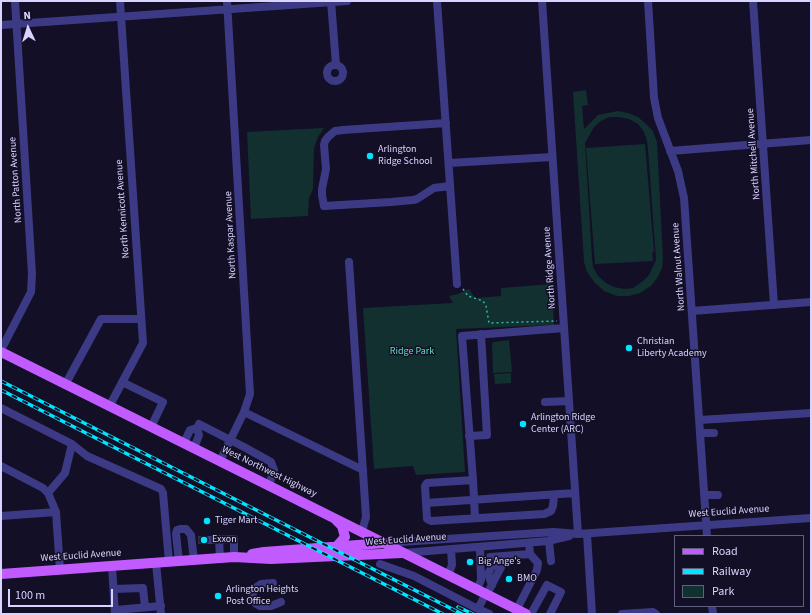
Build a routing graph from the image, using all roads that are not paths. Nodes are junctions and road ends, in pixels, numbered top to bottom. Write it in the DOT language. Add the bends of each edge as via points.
graph roads {
  1 [pos="15,1"];
  2 [pos="120,1"];
  3 [pos="346,1"];
  4 [pos="437,1"];
  5 [pos="542,1"];
  6 [pos="648,1"];
  7 [pos="753,1"];
  8 [pos="331,2"];
  9 [pos="227,5"];
  10 [pos="121,17"];
  11 [pos="16,24"];
  12 [pos="1,25"];
  13 [pos="336,65"];
  14 [pos="446,123"];
  15 [pos="811,140"];
  16 [pos="763,144"];
  17 [pos="670,151"];
  18 [pos="552,158"];
  19 [pos="449,163"];
  20 [pos="450,186"];
  21 [pos="349,262"];
  22 [pos="457,284"];
  23 [pos="811,302"];
  24 [pos="774,305"];
  25 [pos="692,311"];
  26 [pos="141,319"];
  27 [pos="560,328"];
  28 [pos="481,334"];
  29 [pos="1,351"];
  30 [pos="122,382"];
  31 [pos="65,385"];
  32 [pos="569,401"];
  33 [pos="545,402"];
  34 [pos="109,407"];
  35 [pos="1,408"];
  36 [pos="244,412"];
  37 [pos="811,413"];
  38 [pos="700,420"];
  39 [pos="151,427"];
  40 [pos="197,428"];
  41 [pos="700,433"];
  42 [pos="714,433"];
  43 [pos="470,436"];
  44 [pos="230,440"];
  45 [pos="184,443"];
  46 [pos="72,444"];
  47 [pos="194,448"];
  48 [pos="220,461"];
  49 [pos="1,466"];
  50 [pos="363,470"];
  51 [pos="473,480"];
  52 [pos="269,486"];
  53 [pos="48,493"];
  54 [pos="575,493"];
  55 [pos="554,495"];
  56 [pos="704,495"];
  57 [pos="718,495"];
  58 [pos="474,499"];
  59 [pos="426,503"];
  60 [pos="56,512"];
  61 [pos="1,516"];
  62 [pos="335,518"];
  63 [pos="475,518"];
  64 [pos="811,518"];
  65 [pos="706,525"];
  66 [pos="362,531"];
  67 [pos="578,534"];
  68 [pos="587,534"];
  69 [pos="707,535"];
  70 [pos="219,539"];
  71 [pos="209,540"];
  72 [pos="550,541"];
  73 [pos="529,543"];
  74 [pos="385,544"];
  75 [pos="336,547"];
  76 [pos="480,547"];
  77 [pos="451,549"];
  78 [pos="404,553"];
  79 [pos="530,554"];
  80 [pos="506,556"];
  81 [pos="234,557"];
  82 [pos="490,557"];
  83 [pos="220,558"];
  84 [pos="194,560"];
  85 [pos="174,562"];
  86 [pos="551,562"];
  87 [pos="156,563"];
  88 [pos="380,564"];
  89 [pos="112,566"];
  90 [pos="60,570"];
  91 [pos="1,574"];
  92 [pos="448,575"];
  93 [pos="273,583"];
  94 [pos="114,589"];
  95 [pos="486,590"];
  96 [pos="281,602"];
  97 [pos="145,608"];
  98 [pos="478,609"];
  99 [pos="517,609"];
  100 [pos="161,610"];
  101 [pos="115,612"];
  102 [pos="489,614"];
  103 [pos="526,614"];
  104 [pos="531,614"];
  105 [pos="550,614"];
  106 [pos="592,614"];
  107 [pos="622,614"];
  108 [pos="656,614"];
  1 -- 11 [label="street, North Patton Avenue"];
  2 -- 10 [label="street, North Kennicott Avenue"];
  3 -- 8 [label="street"];
  4 -- 14 [label="street"];
  5 -- 18 [label="street, North Ridge Avenue"];
  6 -- 17 [label="street, North Walnut Avenue" via="654,98"];
  7 -- 16 [label="street, North Mitchell Avenue"];
  8 -- 9 [label="street"];
  8 -- 13 [label="street"];
  9 -- 10 [label="street"];
  9 -- 36 [label="street, North Kaspar Avenue" via="250,394"];
  10 -- 11 [label="street"];
  10 -- 26 [label="street, North Kennicott Avenue"];
  11 -- 12 [label="street"];
  11 -- 29 [label="street, North Patton Avenue" via="32,274 31,292"];
  14 -- 19 [label="street"];
  14 -- 20 [label="street" via="335,131 324,145 326,175 322,195 324,206 391,202 417,199 434,188"];
  15 -- 16 [label="street"];
  16 -- 17 [label="street"];
  16 -- 24 [label="street, North Mitchell Avenue"];
  17 -- 25 [label="street, North Walnut Avenue" via="684,198"];
  18 -- 19 [label="street"];
  18 -- 27 [label="street, North Ridge Avenue"];
  19 -- 20 [label="street"];
  20 -- 22 [label="street"];
  21 -- 50 [label="street"];
  23 -- 24 [label="street"];
  24 -- 25 [label="street"];
  25 -- 38 [label="street, North Walnut Avenue"];
  26 -- 30 [label="street, North Kennicott Avenue" via="143,343"];
  26 -- 31 [label="street" via="102,319"];
  27 -- 28 [label="street"];
  27 -- 32 [label="street, North Ridge Avenue"];
  28 -- 43 [label="street" via="487,435"];
  28 -- 43 [label="street" via="462,336"];
  29 -- 31 [label="main road, West Northwest Highway"];
  30 -- 34 [label="street, North Kennicott Avenue"];
  30 -- 39 [label="street" via="163,402"];
  31 -- 34 [label="main road, West Northwest Highway"];
  32 -- 33 [label="street"];
  32 -- 54 [label="street, North Ridge Avenue"];
  34 -- 39 [label="main road, West Northwest Highway"];
  35 -- 46 [label="street"];
  36 -- 44 [label="street, North Kaspar Avenue"];
  36 -- 50 [label="street"];
  37 -- 38 [label="street"];
  38 -- 41 [label="street, North Walnut Avenue"];
  39 -- 45 [label="main road, West Northwest Highway"];
  40 -- 44 [label="street" via="199,424"];
  40 -- 45 [label="street" via="190,430"];
  40 -- 47 [label="street" via="199,434"];
  41 -- 42 [label="street"];
  41 -- 56 [label="street, North Walnut Avenue"];
  43 -- 51 [label="street"];
  44 -- 48 [label="street, North Kaspar Avenue"];
  44 -- 52 [label="street" via="270,462 274,470"];
  45 -- 47 [label="main road, West Northwest Highway"];
  46 -- 53 [label="street" via="65,473"];
  46 -- 85 [label="street" via="87,456 161,489"];
  47 -- 48 [label="main road, West Northwest Highway"];
  48 -- 52 [label="main road, West Northwest Highway"];
  49 -- 53 [label="street"];
  50 -- 66 [label="street" via="366,517"];
  51 -- 58 [label="street"];
  51 -- 59 [label="street" via="427,483"];
  52 -- 62 [label="main road, West Northwest Highway"];
  53 -- 60 [label="street"];
  54 -- 55 [label="street"];
  54 -- 67 [label="street, North Ridge Avenue"];
  55 -- 58 [label="street"];
  55 -- 63 [label="street" via="554,506 551,511 544,514"];
  56 -- 57 [label="street"];
  56 -- 65 [label="street, North Walnut Avenue"];
  58 -- 59 [label="street"];
  58 -- 63 [label="street"];
  59 -- 63 [label="street" via="427,519 431,522"];
  60 -- 61 [label="street"];
  60 -- 90 [label="street"];
  62 -- 66 [label="main road, West Northwest Highway"];
  62 -- 75 [label="main road" via="342,526 345,537"];
  64 -- 65 [label="street, West Euclid Avenue"];
  65 -- 68 [label="street, West Euclid Avenue"];
  65 -- 69 [label="street, North Walnut Avenue"];
  66 -- 74 [label="main road, West Northwest Highway"];
  67 -- 68 [label="street, West Euclid Avenue"];
  67 -- 72 [label="street, West Euclid Avenue"];
  67 -- 74 [label="street, West Euclid Avenue" via="554,532"];
  68 -- 106 [label="street"];
  70 -- 71 [label="street"];
  70 -- 81 [label="street" via="234,539"];
  70 -- 83 [label="street"];
  72 -- 73 [label="street, West Euclid Avenue"];
  72 -- 86 [label="street"];
  73 -- 76 [label="street, West Euclid Avenue"];
  73 -- 79 [label="street"];
  74 -- 75 [label="main road, West Euclid Avenue"];
  74 -- 78 [label="main road, West Northwest Highway"];
  75 -- 81 [label="main road, West Euclid Avenue" via="264,552"];
  76 -- 77 [label="street, West Euclid Avenue"];
  76 -- 95 [label="street" via="481,580"];
  77 -- 78 [label="street, West Euclid Avenue"];
  77 -- 92 [label="street" via="452,565"];
  78 -- 81 [label="main road, West Euclid Avenue" via="271,559"];
  78 -- 92 [label="main road, West Northwest Highway"];
  79 -- 80 [label="street"];
  79 -- 99 [label="street" via="538,563 537,570"];
  80 -- 82 [label="street"];
  80 -- 95 [label="street"];
  81 -- 83 [label="main road, West Euclid Avenue"];
  83 -- 84 [label="main road, West Euclid Avenue"];
  84 -- 85 [label="main road, West Euclid Avenue"];
  84 -- 85 [label="street" via="194,542 189,531 180,529 177,530 178,547"];
  85 -- 87 [label="main road, West Euclid Avenue"];
  87 -- 89 [label="main road, West Euclid Avenue"];
  87 -- 100 [label="street"];
  88 -- 98 [label="street" via="414,576"];
  89 -- 90 [label="main road, West Euclid Avenue"];
  89 -- 94 [label="street"];
  90 -- 91 [label="main road, West Euclid Avenue"];
  92 -- 95 [label="main road, West Northwest Highway"];
  93 -- 96 [label="street" via="260,584 252,596 255,603 260,606 271,606"];
  94 -- 97 [label="street" via="143,588"];
  94 -- 101 [label="street"];
  95 -- 98 [label="street"];
  95 -- 99 [label="main road, West Northwest Highway"];
  97 -- 100 [label="street"];
  97 -- 101 [label="street"];
  98 -- 102 [label="street"];
  99 -- 103 [label="main road, West Northwest Highway"];
  104 -- 105 [label="street" via="547,585 561,592"];
  107 -- 108 [label="street"];
}
